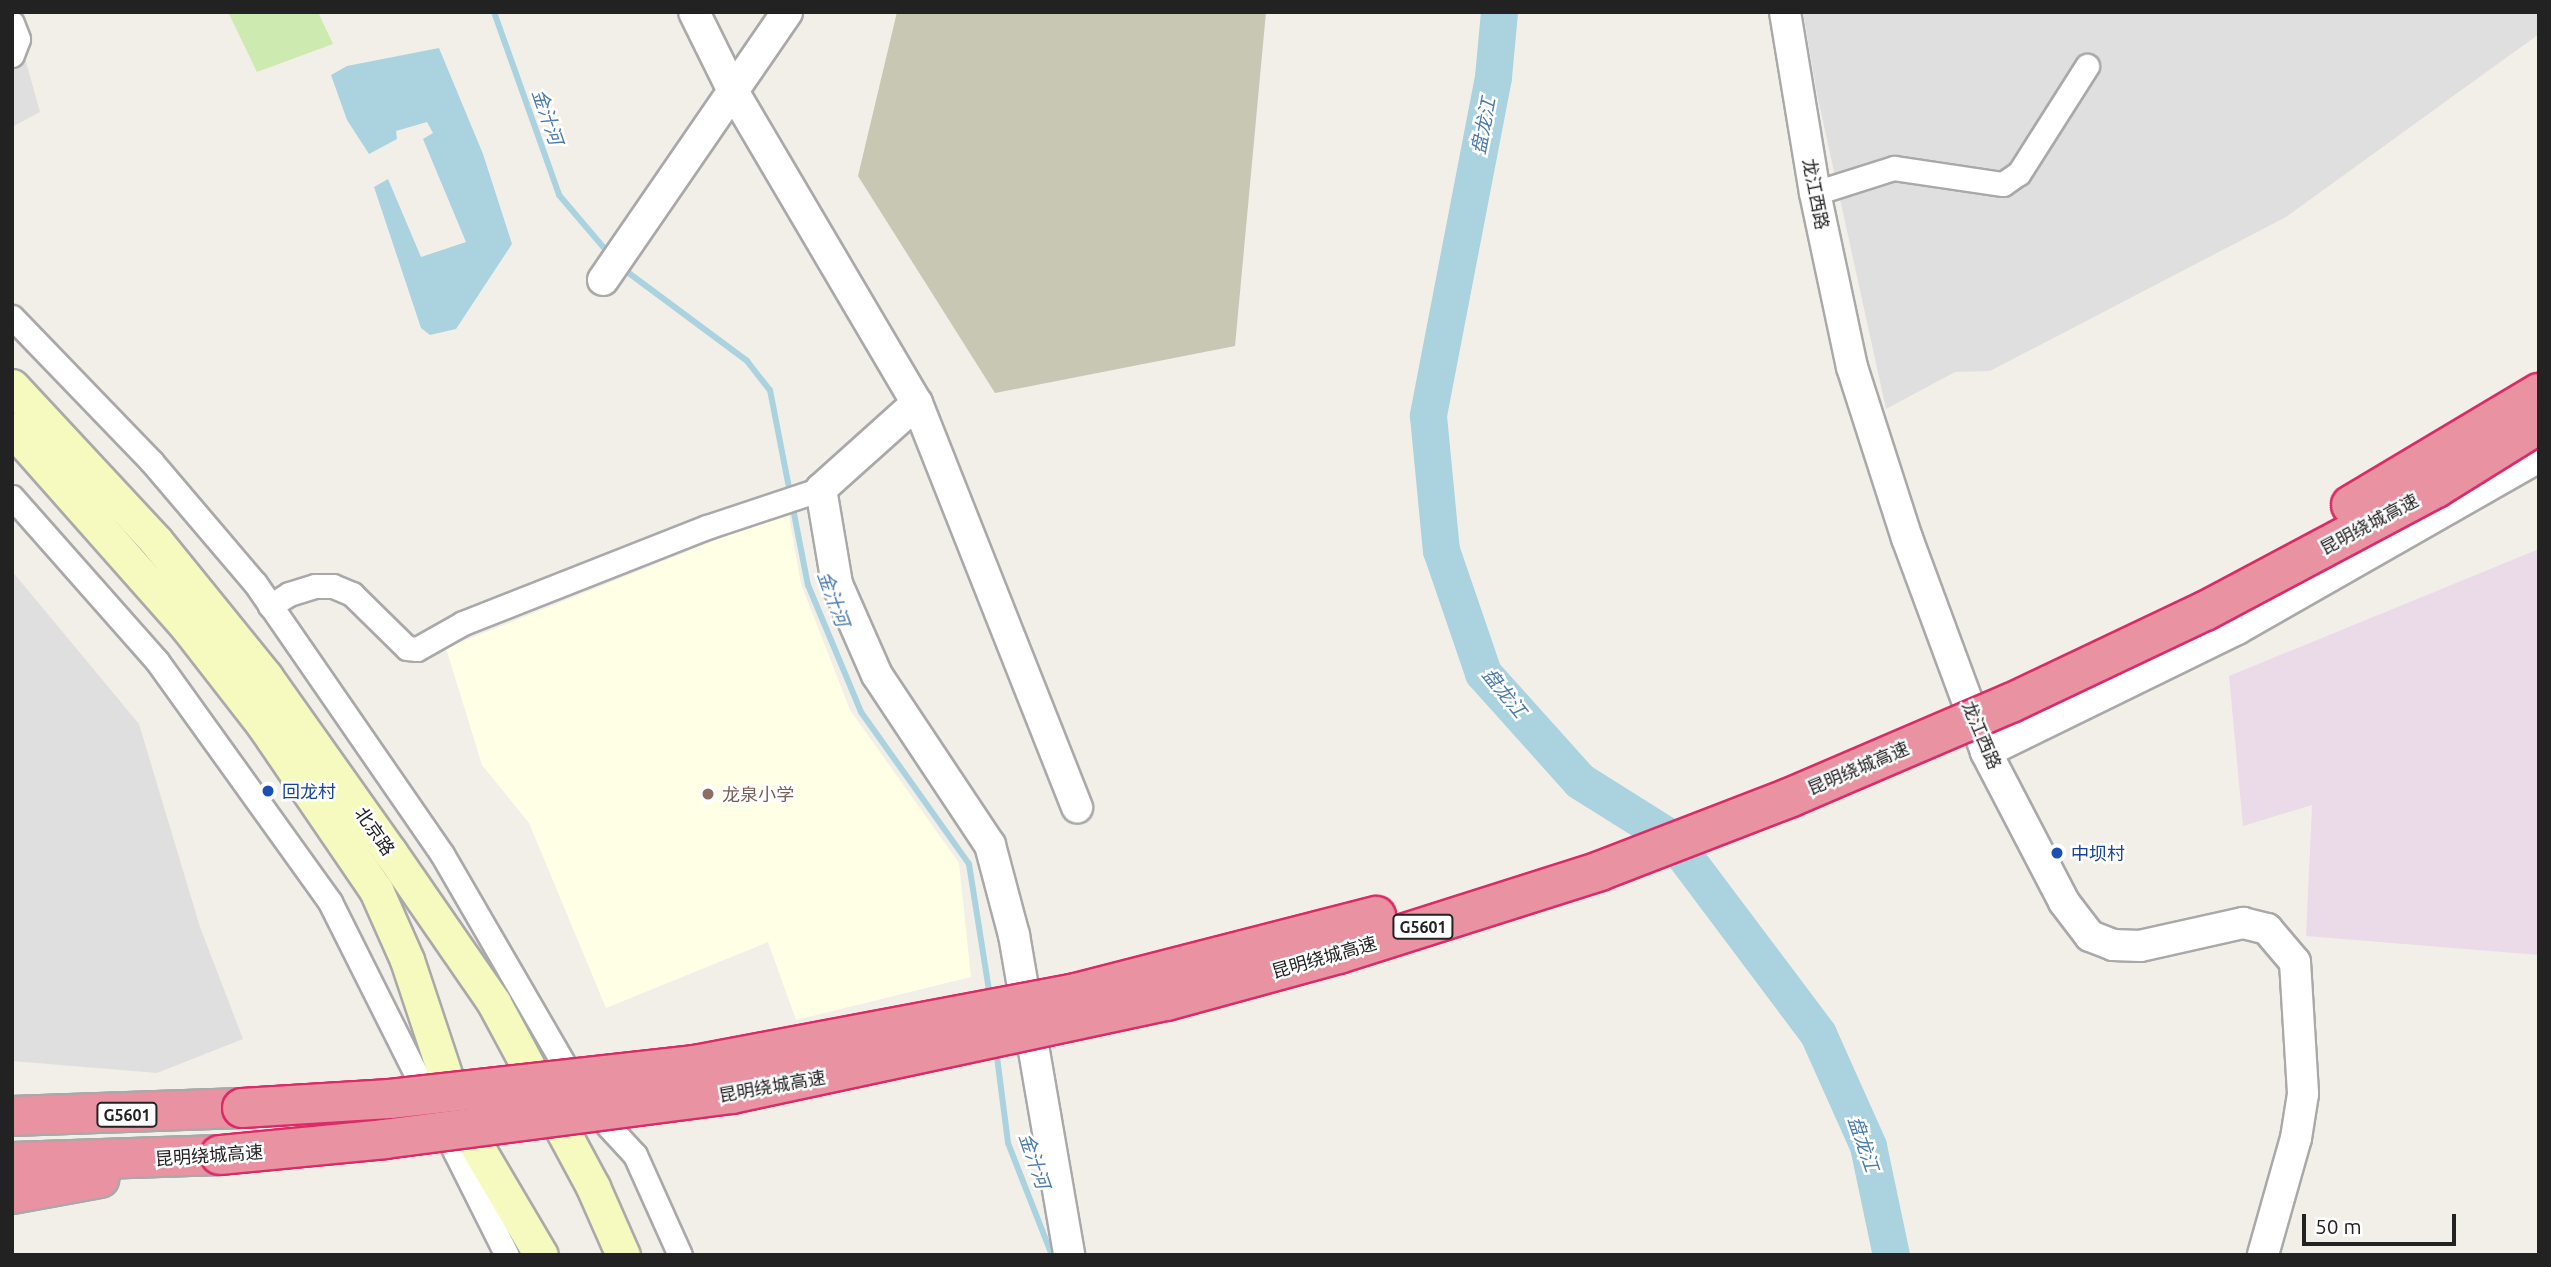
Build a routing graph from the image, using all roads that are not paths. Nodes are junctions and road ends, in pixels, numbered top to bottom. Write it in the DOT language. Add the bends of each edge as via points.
graph roads {
  1 [pos="694,12"];
  2 [pos="787,12"];
  3 [pos="1785,12"];
  4 [pos="12,23"];
  5 [pos="12,55"];
  6 [pos="2087,66"];
  7 [pos="733,92"];
  8 [pos="1815,193"];
  9 [pos="603,280"];
  10 [pos="12,317"];
  11 [pos="12,386"];
  12 [pos="2539,393"];
  13 [pos="917,403"];
  14 [pos="2539,424"];
  15 [pos="12,429"];
  16 [pos="2539,457"];
  17 [pos="821,489"];
  18 [pos="12,497"];
  19 [pos="270,606"];
  20 [pos="1986,752"];
  21 [pos="1077,807"];
  22 [pos="12,1102"];
  23 [pos="12,1115"];
  24 [pos="87,1115"];
  25 [pos="212,1156"];
  26 [pos="12,1162"];
  27 [pos="12,1195"];
  28 [pos="507,1255"];
  29 [pos="541,1255"];
  30 [pos="623,1255"];
  31 [pos="680,1255"];
  32 [pos="1069,1255"];
  33 [pos="2263,1255"];
  1 -- 7 [label="street"];
  2 -- 7 [label="street"];
  3 -- 8 [label="street, 龙江西路"];
  4 -- 5 [label="street" via="18,39"];
  6 -- 8 [label="street" via="2019,173 2003,184 1894,168"];
  7 -- 9 [label="street"];
  7 -- 13 [label="street"];
  8 -- 20 [label="street, 龙江西路" via="1852,367 1907,538"];
  10 -- 19 [label="street" via="150,461"];
  11 -- 30 [label="main road, 北京路" via="81,456 232,635 390,852 494,1003 593,1187"];
  12 -- 24 [label="highway, 昆明绕城高速 / G5601, bridge" via="2110,639 1879,738 1606,844 1350,924 1072,995 695,1065 390,1099"];
  13 -- 17 [label="street"];
  13 -- 21 [label="street"];
  14 -- 25 [label="highway, 昆明绕城高速 / G5601, bridge" via="2436,488 2205,611 2011,703 1789,798 1600,871 1339,954 1141,1007 732,1094 386,1139"];
  15 -- 29 [label="main road, 北京路" via="187,627 264,726 376,890 407,960 459,1116"];
  16 -- 20 [label="street" via="2237,629"];
  17 -- 19 [label="street" via="762,507 463,623 416,649 407,648 352,594 333,586 315,586"];
  17 -- 32 [label="street" via="837,584 877,675 990,845 1014,935"];
  18 -- 28 [label="street" via="157,661 323,891"];
  19 -- 31 [label="street" via="442,854 586,1102 635,1155"];
  20 -- 33 [label="street, 龙江西路" via="2064,902 2090,936 2113,945 2140,946 2244,923 2267,929 2295,962 2303,1094 2297,1138"];
  22 -- 24 [label="highway"];
  23 -- 24 [label="highway, 昆明绕城高速 / G5601"];
  25 -- 26 [label="highway, 昆明绕城高速 / G5601"];
  25 -- 27 [label="highway"];
}
